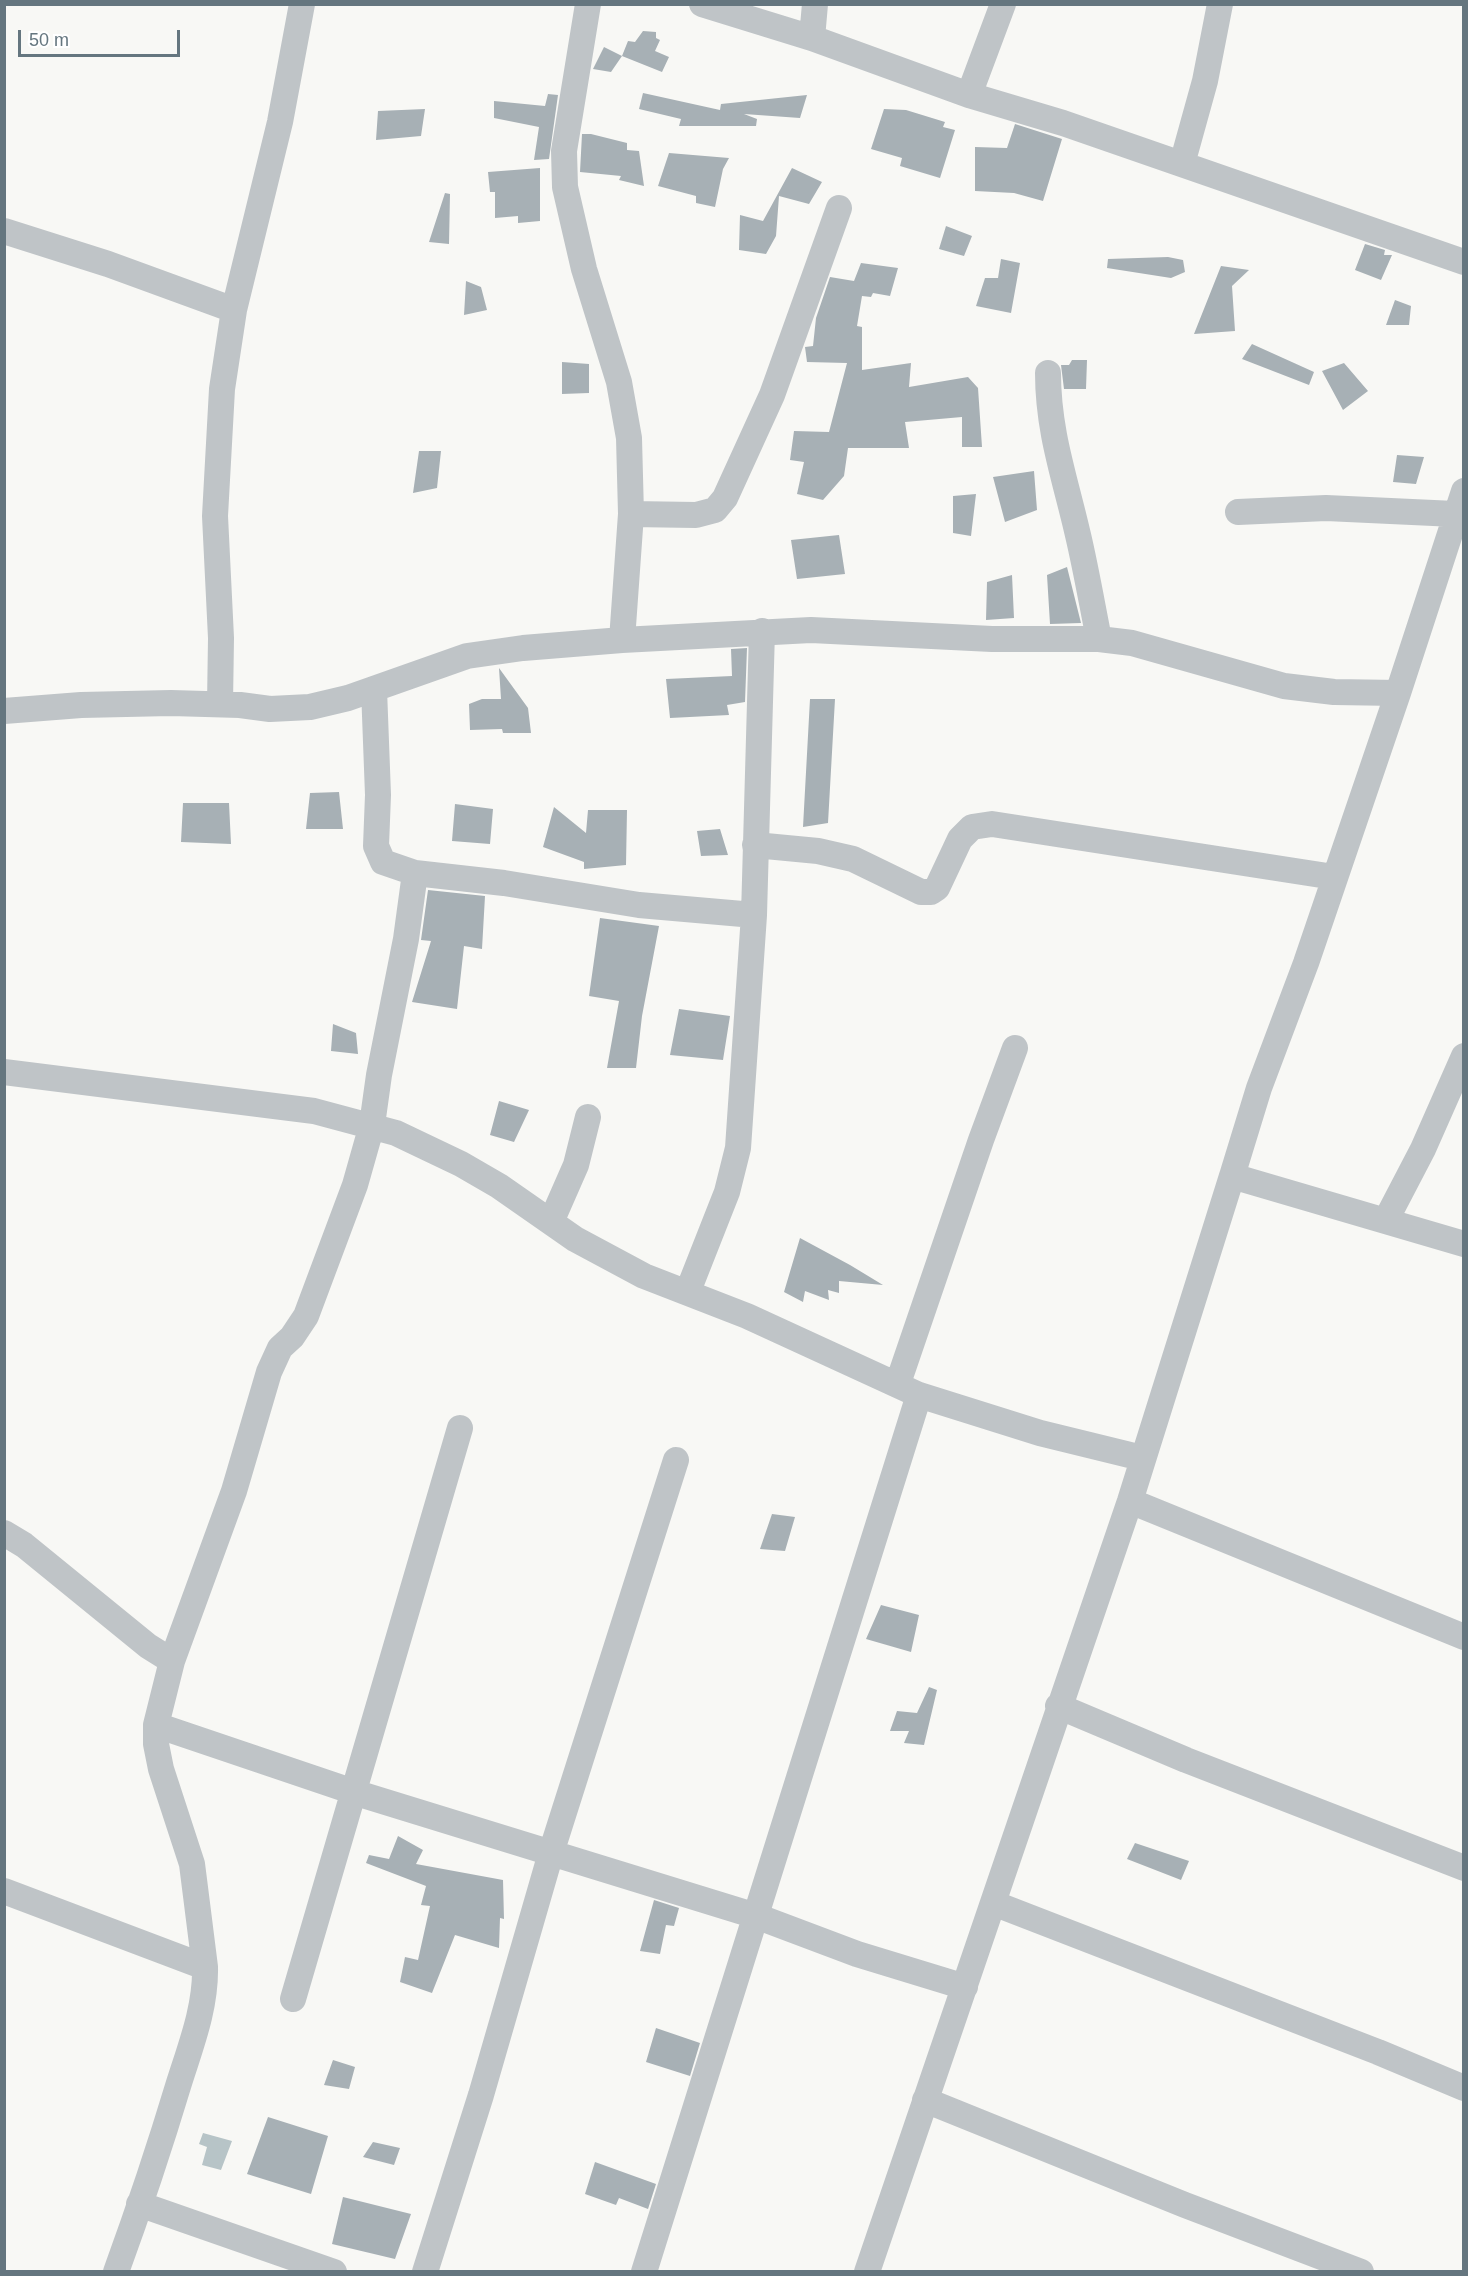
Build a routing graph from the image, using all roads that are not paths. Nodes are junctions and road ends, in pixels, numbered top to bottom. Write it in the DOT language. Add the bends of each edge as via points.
graph roads {
  1 [pos="302,4"];
  2 [pos="588,4"];
  3 [pos="702,4"];
  4 [pos="815,4"];
  5 [pos="1003,4"];
  6 [pos="1220,4"];
  7 [pos="812,38"];
  8 [pos="969,95"];
  9 [pos="1182,164"];
  10 [pos="839,208"];
  11 [pos="4,231"];
  12 [pos="1464,262"];
  13 [pos="234,310"];
  14 [pos="1048,373"];
  15 [pos="1459,502"];
  16 [pos="1238,512"];
  17 [pos="631,514"];
  18 [pos="762,632"];
  19 [pos="1099,639"];
  20 [pos="622,640"];
  21 [pos="374,689"];
  22 [pos="1398,693"];
  23 [pos="220,704"];
  24 [pos="4,711"];
  25 [pos="755,845"];
  26 [pos="415,873"];
  27 [pos="1334,877"];
  28 [pos="754,915"];
  29 [pos="1015,1048"];
  30 [pos="1464,1056"];
  31 [pos="4,1072"];
  32 [pos="588,1117"];
  33 [pos="372,1125"];
  34 [pos="1232,1176"];
  35 [pos="1386,1220"];
  36 [pos="551,1222"];
  37 [pos="1464,1244"];
  38 [pos="688,1292"];
  39 [pos="908,1389"];
  40 [pos="460,1428"];
  41 [pos="1142,1458"];
  42 [pos="676,1460"];
  43 [pos="1130,1501"];
  44 [pos="4,1533"];
  45 [pos="1464,1637"];
  46 [pos="172,1661"];
  47 [pos="1058,1706"];
  48 [pos="156,1725"];
  49 [pos="353,1791"];
  50 [pos="551,1853"];
  51 [pos="1464,1868"];
  52 [pos="4,1891"];
  53 [pos="993,1903"];
  54 [pos="756,1916"];
  55 [pos="205,1967"];
  56 [pos="965,1987"];
  57 [pos="293,1999"];
  58 [pos="1464,2088"];
  59 [pos="925,2100"];
  60 [pos="139,2204"];
  61 [pos="116,2271"];
  62 [pos="334,2271"];
  63 [pos="425,2271"];
  64 [pos="644,2271"];
  65 [pos="867,2271"];
  66 [pos="1361,2271"];
  1 -- 13 [label="street" via="280,122"];
  2 -- 17 [label="street" via="564,151 565,188 584,269 619,382 629,438"];
  3 -- 7 [label="street"];
  4 -- 7 [label="street"];
  5 -- 8 [label="street"];
  6 -- 9 [label="street" via="1205,81"];
  7 -- 8 [label="street"];
  8 -- 9 [label="street"];
  9 -- 12 [label="street"];
  10 -- 17 [label="street" via="772,395 725,498 715,510 696,515"];
  11 -- 13 [label="street"];
  13 -- 23 [label="street" via="222,389 215,516"];
  14 -- 19 [label="street" via="1052,433"];
  15 -- 16 [label="street"];
  15 -- 22 [label="street"];
  17 -- 20 [label="street"];
  18 -- 19 [label="street" via="820,630 992,639"];
  18 -- 20 [label="street"];
  18 -- 25 [label="street"];
  19 -- 22 [label="street" via="1132,643 1284,686"];
  20 -- 21 [label="street" via="467,656"];
  21 -- 23 [label="street" via="310,706 270,709"];
  21 -- 26 [label="street" via="376,846 382,862"];
  22 -- 27 [label="street"];
  23 -- 24 [label="street" via="81,705"];
  25 -- 27 [label="street" via="853,859 921,892 937,888 960,839 972,827 992,825"];
  25 -- 28 [label="street"];
  26 -- 28 [label="street" via="639,905"];
  26 -- 33 [label="street"];
  27 -- 34 [label="street"];
  28 -- 38 [label="street" via="738,1148 727,1192"];
  29 -- 39 [label="street" via="981,1140"];
  30 -- 35 [label="street"];
  31 -- 33 [label="street" via="314,1111"];
  32 -- 36 [label="street" via="576,1165"];
  33 -- 36 [label="street" via="461,1164"];
  33 -- 46 [label="street" via="355,1185 306,1316 280,1348 269,1372 234,1491"];
  34 -- 35 [label="street"];
  34 -- 41 [label="street"];
  35 -- 37 [label="street"];
  36 -- 38 [label="street" via="609,1259"];
  38 -- 39 [label="street"];
  39 -- 41 [label="street" via="1040,1433"];
  39 -- 54 [label="street"];
  40 -- 49 [label="street"];
  41 -- 43 [label="street"];
  42 -- 50 [label="street"];
  43 -- 45 [label="street"];
  43 -- 47 [label="street"];
  44 -- 46 [label="street"];
  46 -- 48 [label="street"];
  47 -- 51 [label="street"];
  47 -- 53 [label="street"];
  48 -- 49 [label="street"];
  48 -- 55 [label="street" via="161,1769 192,1864"];
  49 -- 50 [label="street"];
  49 -- 57 [label="street"];
  50 -- 54 [label="street"];
  50 -- 63 [label="street" via="482,2095"];
  52 -- 55 [label="street"];
  53 -- 56 [label="street"];
  53 -- 58 [label="street"];
  54 -- 56 [label="street" via="857,1954"];
  54 -- 64 [label="street"];
  55 -- 60 [label="street" via="206,1990 195,2031"];
  56 -- 59 [label="street"];
  59 -- 65 [label="street"];
  59 -- 66 [label="street"];
  60 -- 61 [label="street"];
  60 -- 62 [label="street"];
}
